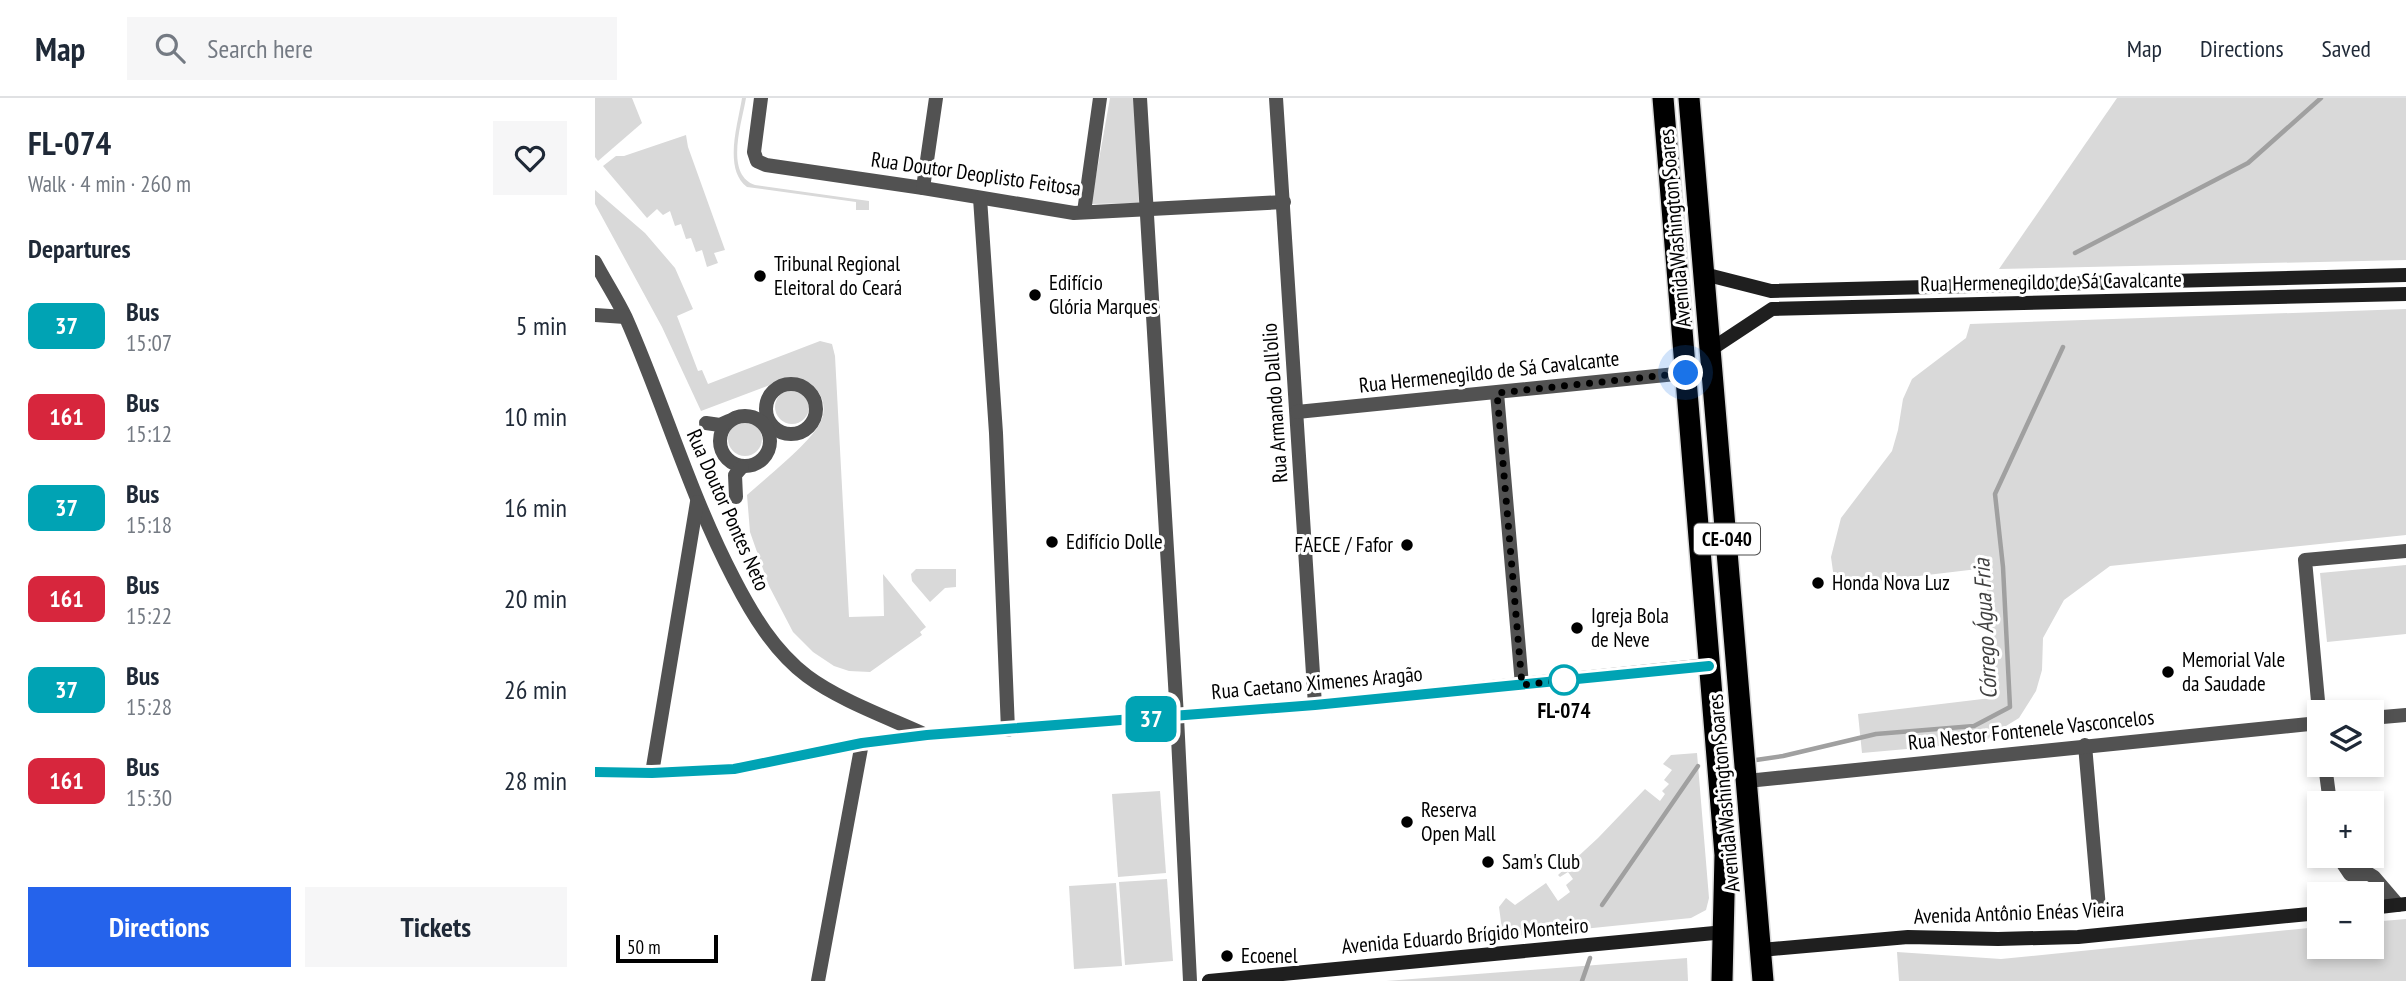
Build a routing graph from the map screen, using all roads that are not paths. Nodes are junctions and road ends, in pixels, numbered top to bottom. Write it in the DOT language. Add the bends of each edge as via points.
graph roads {
  1 [pos="761,98"];
  2 [pos="936,98"];
  3 [pos="1100,98"];
  4 [pos="1140,98"];
  5 [pos="1276,98"];
  6 [pos="1663,98"];
  7 [pos="1689,98"];
  8 [pos="923,188"];
  9 [pos="980,198"];
  10 [pos="1284,202"];
  11 [pos="1146,209"];
  12 [pos="1084,212"];
  13 [pos="595,262"];
  14 [pos="1704,274"];
  15 [pos="2406,275"];
  16 [pos="1771,290"];
  17 [pos="2406,294"];
  18 [pos="1772,309"];
  19 [pos="595,315"];
  20 [pos="625,317"];
  21 [pos="1710,350"];
  22 [pos="1686,373"];
  23 [pos="1497,393"];
  24 [pos="769,395"];
  25 [pos="1297,412"];
  26 [pos="733,419"];
  27 [pos="706,423"];
  28 [pos="797,433"];
  29 [pos="765,457"];
  30 [pos="743,467"];
  31 [pos="736,497"];
  32 [pos="697,502"];
  33 [pos="2406,551"];
  34 [pos="1709,666"];
  35 [pos="1522,685"];
  36 [pos="2318,700"];
  37 [pos="1315,705"];
  38 [pos="2406,715"];
  39 [pos="1177,717"];
  40 [pos="2384,717"];
  41 [pos="2307,724"];
  42 [pos="1008,730"];
  43 [pos="927,735"];
  44 [pos="862,743"];
  45 [pos="2085,745"];
  46 [pos="595,772"];
  47 [pos="652,773"];
  48 [pos="1747,781"];
  49 [pos="2346,868"];
  50 [pos="2402,905"];
  51 [pos="2384,907"];
  52 [pos="2099,908"];
  53 [pos="2307,914"];
  54 [pos="1724,933"];
  55 [pos="1761,950"];
  56 [pos="818,981"];
  57 [pos="1190,981"];
  58 [pos="1209,981"];
  59 [pos="1722,981"];
  60 [pos="1763,981"];
  1 -- 8 [label="street, Rua Doutor Deoplisto Feitosa" via="754,152 757,161"];
  2 -- 8 [label="street"];
  3 -- 12 [label="street"];
  4 -- 11 [label="street"];
  5 -- 10 [label="street, Rua Armando Dall'olio"];
  6 -- 22 [label="highway, Avenida Washington Soares / CE-040"];
  7 -- 14 [label="highway, Avenida Washington Soares / CE-040"];
  8 -- 9 [label="street, Rua Doutor Deoplisto Feitosa"];
  9 -- 12 [label="street, Rua Doutor Deoplisto Feitosa"];
  9 -- 42 [label="street" via="996,433"];
  10 -- 11 [label="street, Rua Doutor Deoplisto Feitosa"];
  10 -- 25 [label="street, Rua Armando Dall'olio"];
  11 -- 12 [label="street, Rua Doutor Deoplisto Feitosa"];
  11 -- 39 [label="street"];
  13 -- 20 [label="street, Rua Doutor Pontes Neto"];
  14 -- 16 [label="street, Rua Hermenegildo de Sá Cavalcante"];
  14 -- 21 [label="highway, Avenida Washington Soares / CE-040"];
  15 -- 16 [label="street, Rua Hermenegildo de Sá Cavalcante"];
  16 -- 18 [label="street"];
  17 -- 18 [label="street, Rua Hermenegildo de Sá Cavalcante"];
  18 -- 21 [label="street"];
  19 -- 20 [label="street"];
  20 -- 32 [label="street, Rua Doutor Pontes Neto"];
  21 -- 48 [label="highway, Avenida Washington Soares / CE-040"];
  22 -- 23 [label="street, Rua Hermenegildo de Sá Cavalcante"];
  22 -- 34 [label="highway, Avenida Washington Soares / CE-040"];
  23 -- 25 [label="street, Rua Hermenegildo de Sá Cavalcante"];
  23 -- 35 [label="street"];
  24 -- 26 [label="street"];
  24 -- 28 [label="street" via="766,411 773,427"];
  24 -- 28 [label="street" via="790,383 812,394 815,417"];
  25 -- 37 [label="street, Rua Armando Dall'olio"];
  26 -- 27 [label="street" via="720,425"];
  26 -- 29 [label="street" via="753,417 766,426 771,442"];
  26 -- 30 [label="street" via="720,436 722,452"];
  28 -- 29 [label="street"];
  29 -- 30 [label="street"];
  30 -- 31 [label="street" via="735,475"];
  32 -- 43 [label="street, Rua Doutor Pontes Neto" via="748,607 786,656 823,687"];
  32 -- 47 [label="street"];
  33 -- 36 [label="street" via="2305,560"];
  34 -- 35 [label="street, Rua Caetano Ximenes Aragão"];
  34 -- 54 [label="highway, Avenida Washington Soares / CE-040" via="1724,855"];
  35 -- 37 [label="street, Rua Caetano Ximenes Aragão"];
  37 -- 39 [label="street, Rua Caetano Ximenes Aragão"];
  38 -- 40 [label="street"];
  39 -- 42 [label="street, Rua Caetano Ximenes Aragão"];
  39 -- 57 [label="street"];
  41 -- 45 [label="street, Rua Nestor Fontenele Vasconcelos"];
  42 -- 43 [label="street, Rua Caetano Ximenes Aragão"];
  43 -- 44 [label="street, Rua Caetano Ximenes Aragão"];
  44 -- 47 [label="street, Rua Caetano Ximenes Aragão" via="734,769"];
  44 -- 56 [label="street"];
  45 -- 48 [label="street, Rua Nestor Fontenele Vasconcelos"];
  45 -- 52 [label="street"];
  46 -- 47 [label="street, Rua Caetano Ximenes Aragão"];
  48 -- 55 [label="highway, Avenida Washington Soares / CE-040"];
  49 -- 50 [label="street" via="2350,874 2374,877"];
  50 -- 51 [label="street"];
  53 -- 55 [label="street, Avenida Antônio Enéas Vieira" via="2078,937 1908,937"];
  54 -- 58 [label="street, Avenida Eduardo Brígido Monteiro"];
  54 -- 59 [label="highway, Avenida Washington Soares / CE-040"];
  55 -- 60 [label="highway, Avenida Washington Soares / CE-040"];
}
